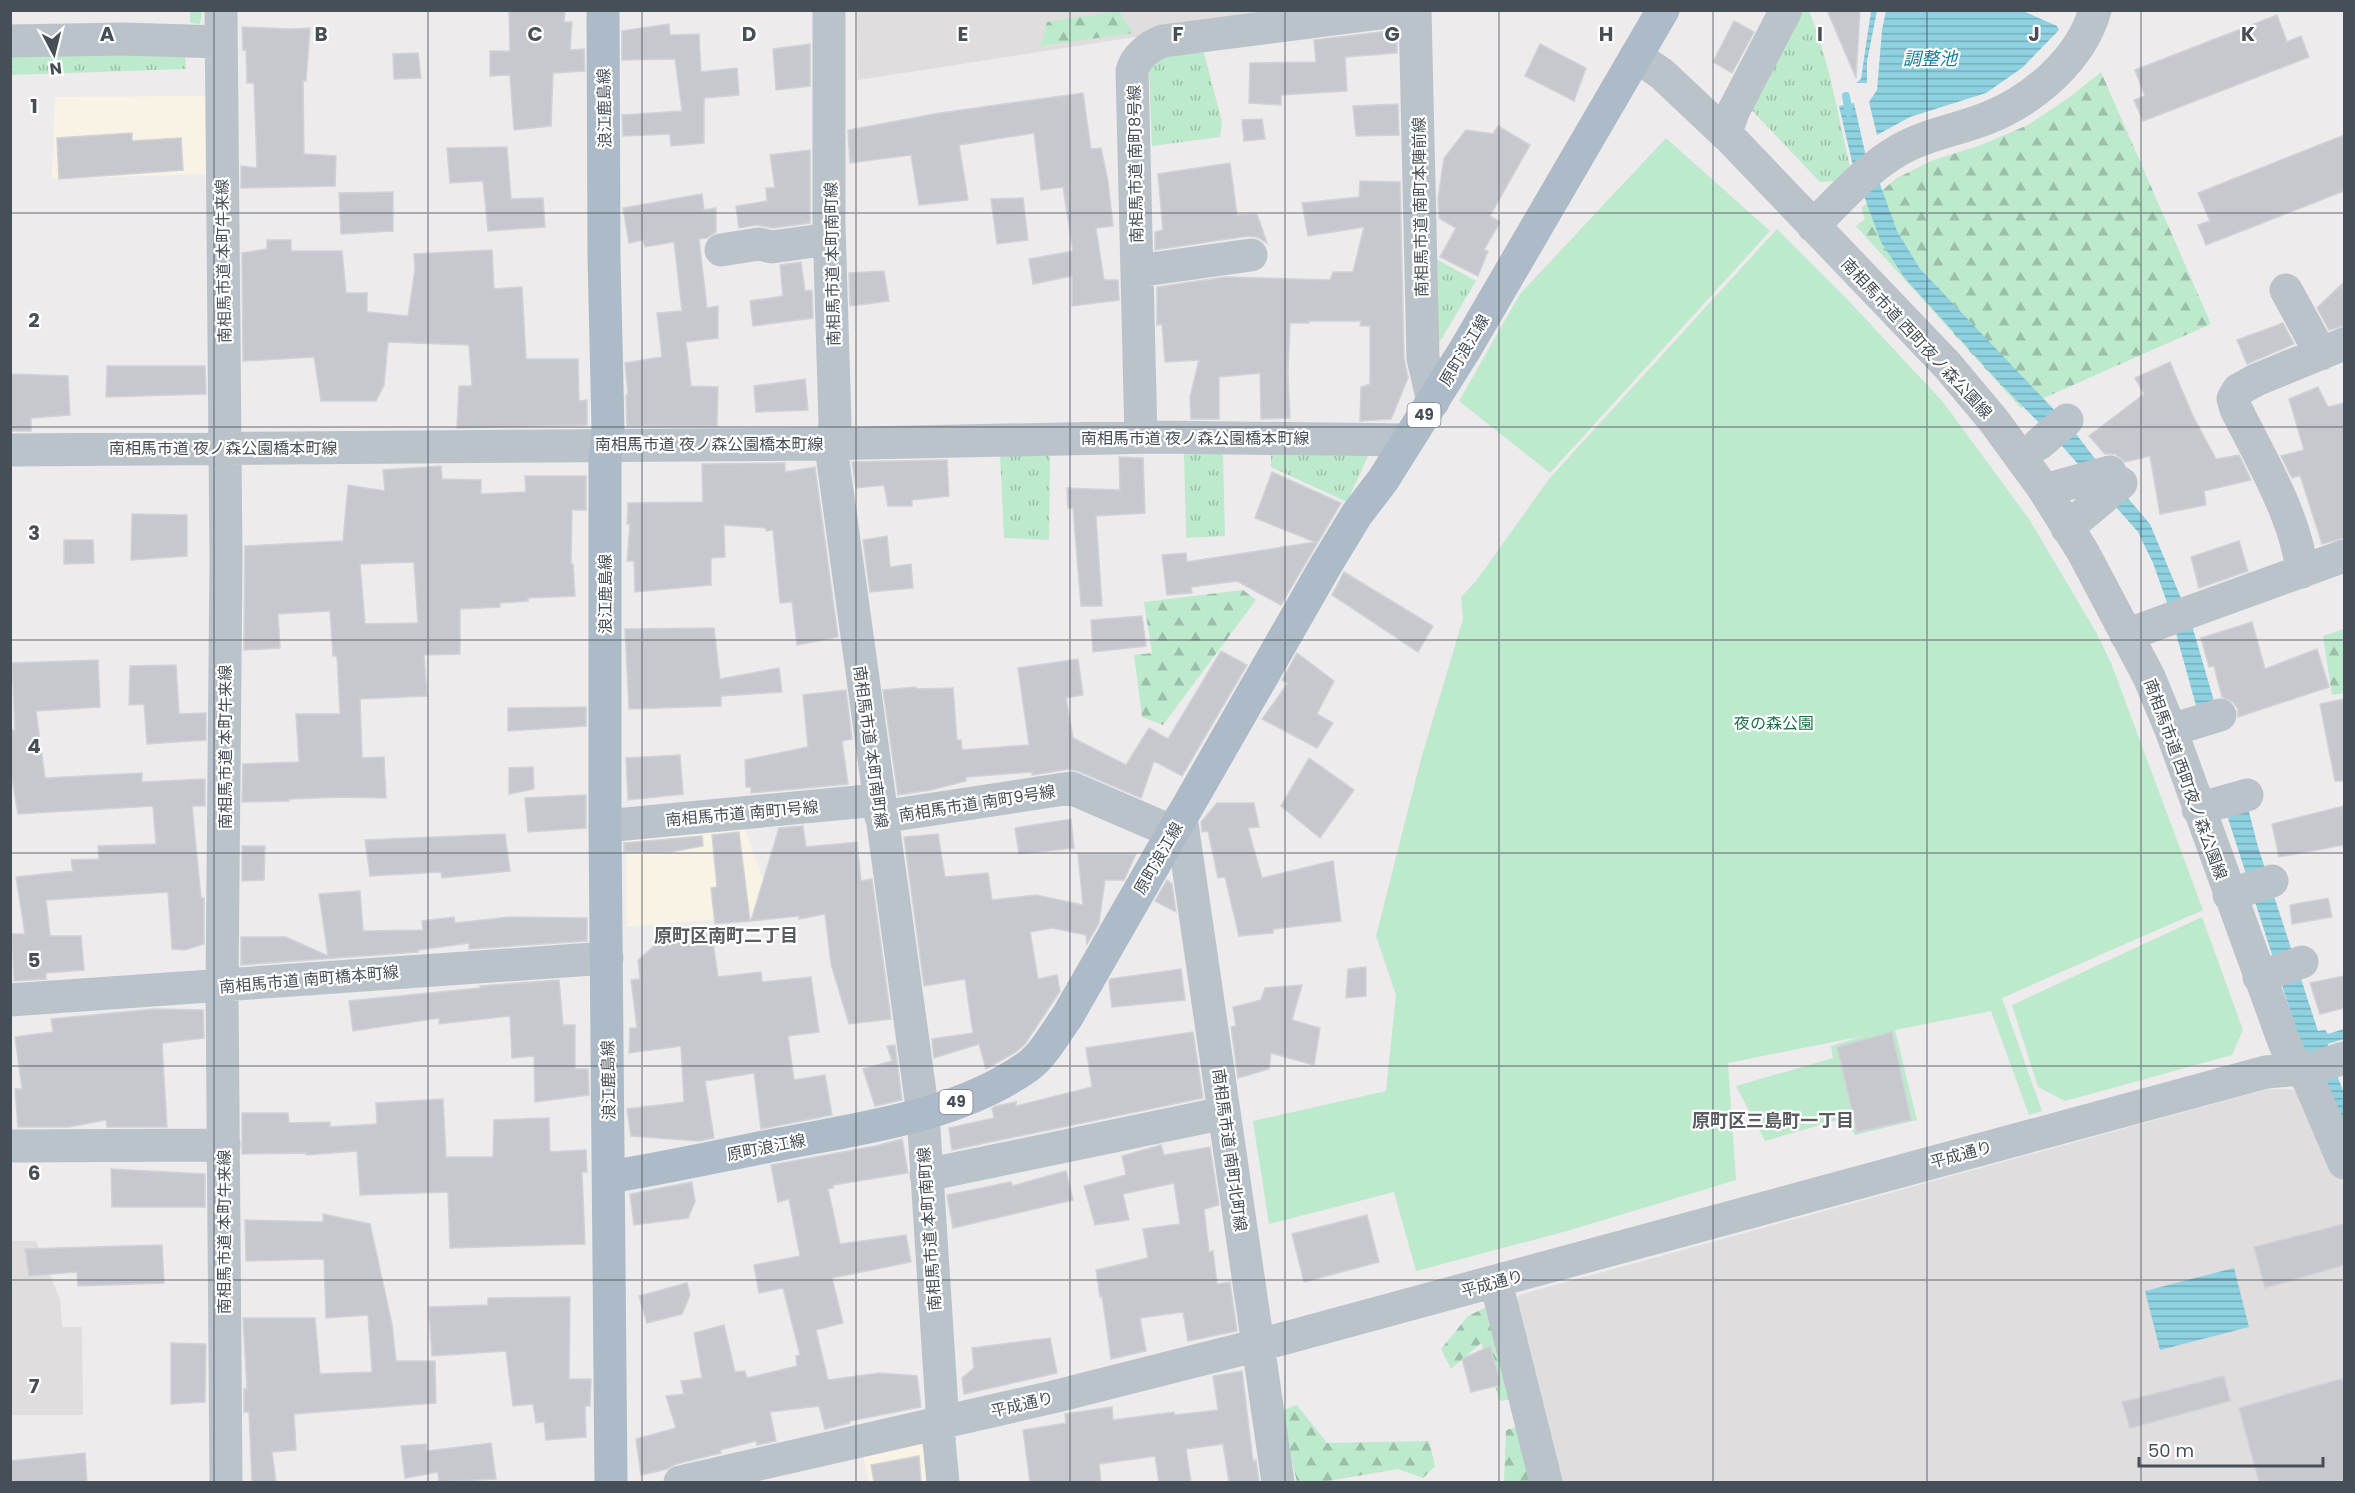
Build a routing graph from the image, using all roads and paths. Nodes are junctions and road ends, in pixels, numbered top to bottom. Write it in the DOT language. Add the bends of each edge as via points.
graph roads {
  1 [pos="603,10"];
  2 [pos="829,10"];
  3 [pos="1404,10"];
  4 [pos="1415,10"];
  5 [pos="1663,10"];
  6 [pos="1786,10"];
  7 [pos="2096,10"];
  8 [pos="221,26"];
  9 [pos="10,40"];
  10 [pos="1636,56"];
  11 [pos="1725,134"];
  12 [pos="1813,226"];
  13 [pos="829,239"];
  14 [pos="720,250"];
  15 [pos="1251,255"];
  16 [pos="1137,271"];
  17 [pos="2286,290"];
  18 [pos="2333,349"];
  19 [pos="1433,402"];
  20 [pos="1141,437"];
  21 [pos="1408,440"];
  22 [pos="832,443"];
  23 [pos="606,444"];
  24 [pos="224,449"];
  25 [pos="10,450"];
  26 [pos="2044,490"];
  27 [pos="2067,528"];
  28 [pos="2344,556"];
  29 [pos="2302,572"];
  30 [pos="2126,634"];
  31 [pos="879,808"];
  32 [pos="1177,825"];
  33 [pos="605,826"];
  34 [pos="607,958"];
  35 [pos="222,986"];
  36 [pos="10,1000"];
  37 [pos="2344,1058"];
  38 [pos="2306,1068"];
  39 [pos="1224,1113"];
  40 [pos="923,1114"];
  41 [pos="224,1145"];
  42 [pos="10,1146"];
  43 [pos="2344,1163"];
  44 [pos="926,1174"];
  45 [pos="609,1177"];
  46 [pos="1496,1282"];
  47 [pos="1259,1345"];
  48 [pos="940,1423"];
  49 [pos="226,1482"];
  50 [pos="610,1482"];
  51 [pos="680,1482"];
  52 [pos="943,1482"];
  53 [pos="1278,1482"];
  54 [pos="1546,1482"];
  1 -- 23 [label="main road, 浪江鹿島線"];
  2 -- 13 [label="street, 南相馬市道 本町南町線"];
  3 -- 16 [label="street, 南相馬市道 南町8号線" via="1163,41 1141,56 1132,71"];
  4 -- 19 [label="street, 南相馬市道 南町本陣前線" via="1423,358"];
  5 -- 10 [label="main road, 原町浪江線 / 49"];
  6 -- 11 [label="street"];
  7 -- 12 [label="street" via="2084,38 2036,90 2007,109 1897,151 1856,183"];
  8 -- 9 [label="street" via="124,39"];
  8 -- 24 [label="street, 南相馬市道 本町牛来線"];
  10 -- 11 [label="street, 南相馬市道 西町夜ノ森公園線" via="1662,74"];
  10 -- 19 [label="main road, 原町浪江線 / 49"];
  11 -- 12 [label="street, 南相馬市道 西町夜ノ森公園線"];
  12 -- 26 [label="street, 南相馬市道 西町夜ノ森公園線" via="1948,366"];
  13 -- 14 [label="street"];
  13 -- 22 [label="street, 南相馬市道 本町南町線" via="835,384"];
  15 -- 16 [label="street"];
  16 -- 20 [label="street, 南相馬市道 南町8号線"];
  17 -- 18 [label="street"];
  18 -- 29 [label="street" via="2256,380 2238,390 2234,399 2276,488 2300,552"];
  19 -- 21 [label="main road, 原町浪江線 / 49"];
  20 -- 21 [label="street, 南相馬市道 夜ノ森公園橋本町線"];
  20 -- 22 [label="street, 南相馬市道 夜ノ森公園橋本町線"];
  21 -- 32 [label="main road, 原町浪江線 / 49" via="1326,565"];
  22 -- 23 [label="street, 南相馬市道 夜ノ森公園橋本町線"];
  22 -- 31 [label="street, 南相馬市道 本町南町線"];
  23 -- 24 [label="street, 南相馬市道 夜ノ森公園橋本町線"];
  23 -- 33 [label="main road, 浪江鹿島線"];
  24 -- 25 [label="street, 南相馬市道 夜ノ森公園橋本町線"];
  24 -- 35 [label="street, 南相馬市道 本町牛来線"];
  26 -- 27 [label="street, 南相馬市道 西町夜ノ森公園線"];
  26 -- 27 [label="street" via="2105,483"];
  27 -- 30 [label="street, 南相馬市道 西町夜ノ森公園線"];
  28 -- 29 [label="street"];
  29 -- 30 [label="street"];
  30 -- 38 [label="street, 南相馬市道 西町夜ノ森公園線" via="2149,677 2196,723 2279,970 2284,1042 2290,1056"];
  31 -- 32 [label="street, 南相馬市道 南町9号線" via="1071,788"];
  31 -- 33 [label="street, 南相馬市道 南町1号線"];
  31 -- 40 [label="street, 南相馬市道 本町南町線"];
  32 -- 39 [label="street, 南相馬市道 南町北町線"];
  32 -- 40 [label="main road, 原町浪江線 / 49" via="1047,1046 1030,1065 1008,1078"];
  33 -- 34 [label="main road, 浪江鹿島線"];
  34 -- 35 [label="street, 南相馬市道 南町橋本町線"];
  34 -- 45 [label="main road, 浪江鹿島線"];
  35 -- 36 [label="street, 南相馬市道 南町橋本町線"];
  35 -- 41 [label="street, 南相馬市道 本町牛来線"];
  37 -- 38 [label="street, 平成通り"];
  38 -- 43 [label="street, 南相馬市道 西町夜ノ森公園線"];
  38 -- 46 [label="street, 平成通り" via="2266,1072"];
  39 -- 44 [label="street"];
  39 -- 47 [label="street, 南相馬市道 南町北町線"];
  40 -- 44 [label="street, 南相馬市道 本町南町線"];
  40 -- 45 [label="main road, 原町浪江線 / 49"];
  41 -- 42 [label="street"];
  41 -- 49 [label="street, 南相馬市道 本町牛来線"];
  44 -- 48 [label="street, 南相馬市道 本町南町線"];
  45 -- 50 [label="main road"];
  46 -- 47 [label="street, 平成通り"];
  46 -- 54 [label="street"];
  47 -- 48 [label="street, 平成通り"];
  47 -- 53 [label="street, 南相馬市道 南町北町線"];
  48 -- 51 [label="street, 平成通り"];
  48 -- 52 [label="street, 南相馬市道 本町南町線"];
}
